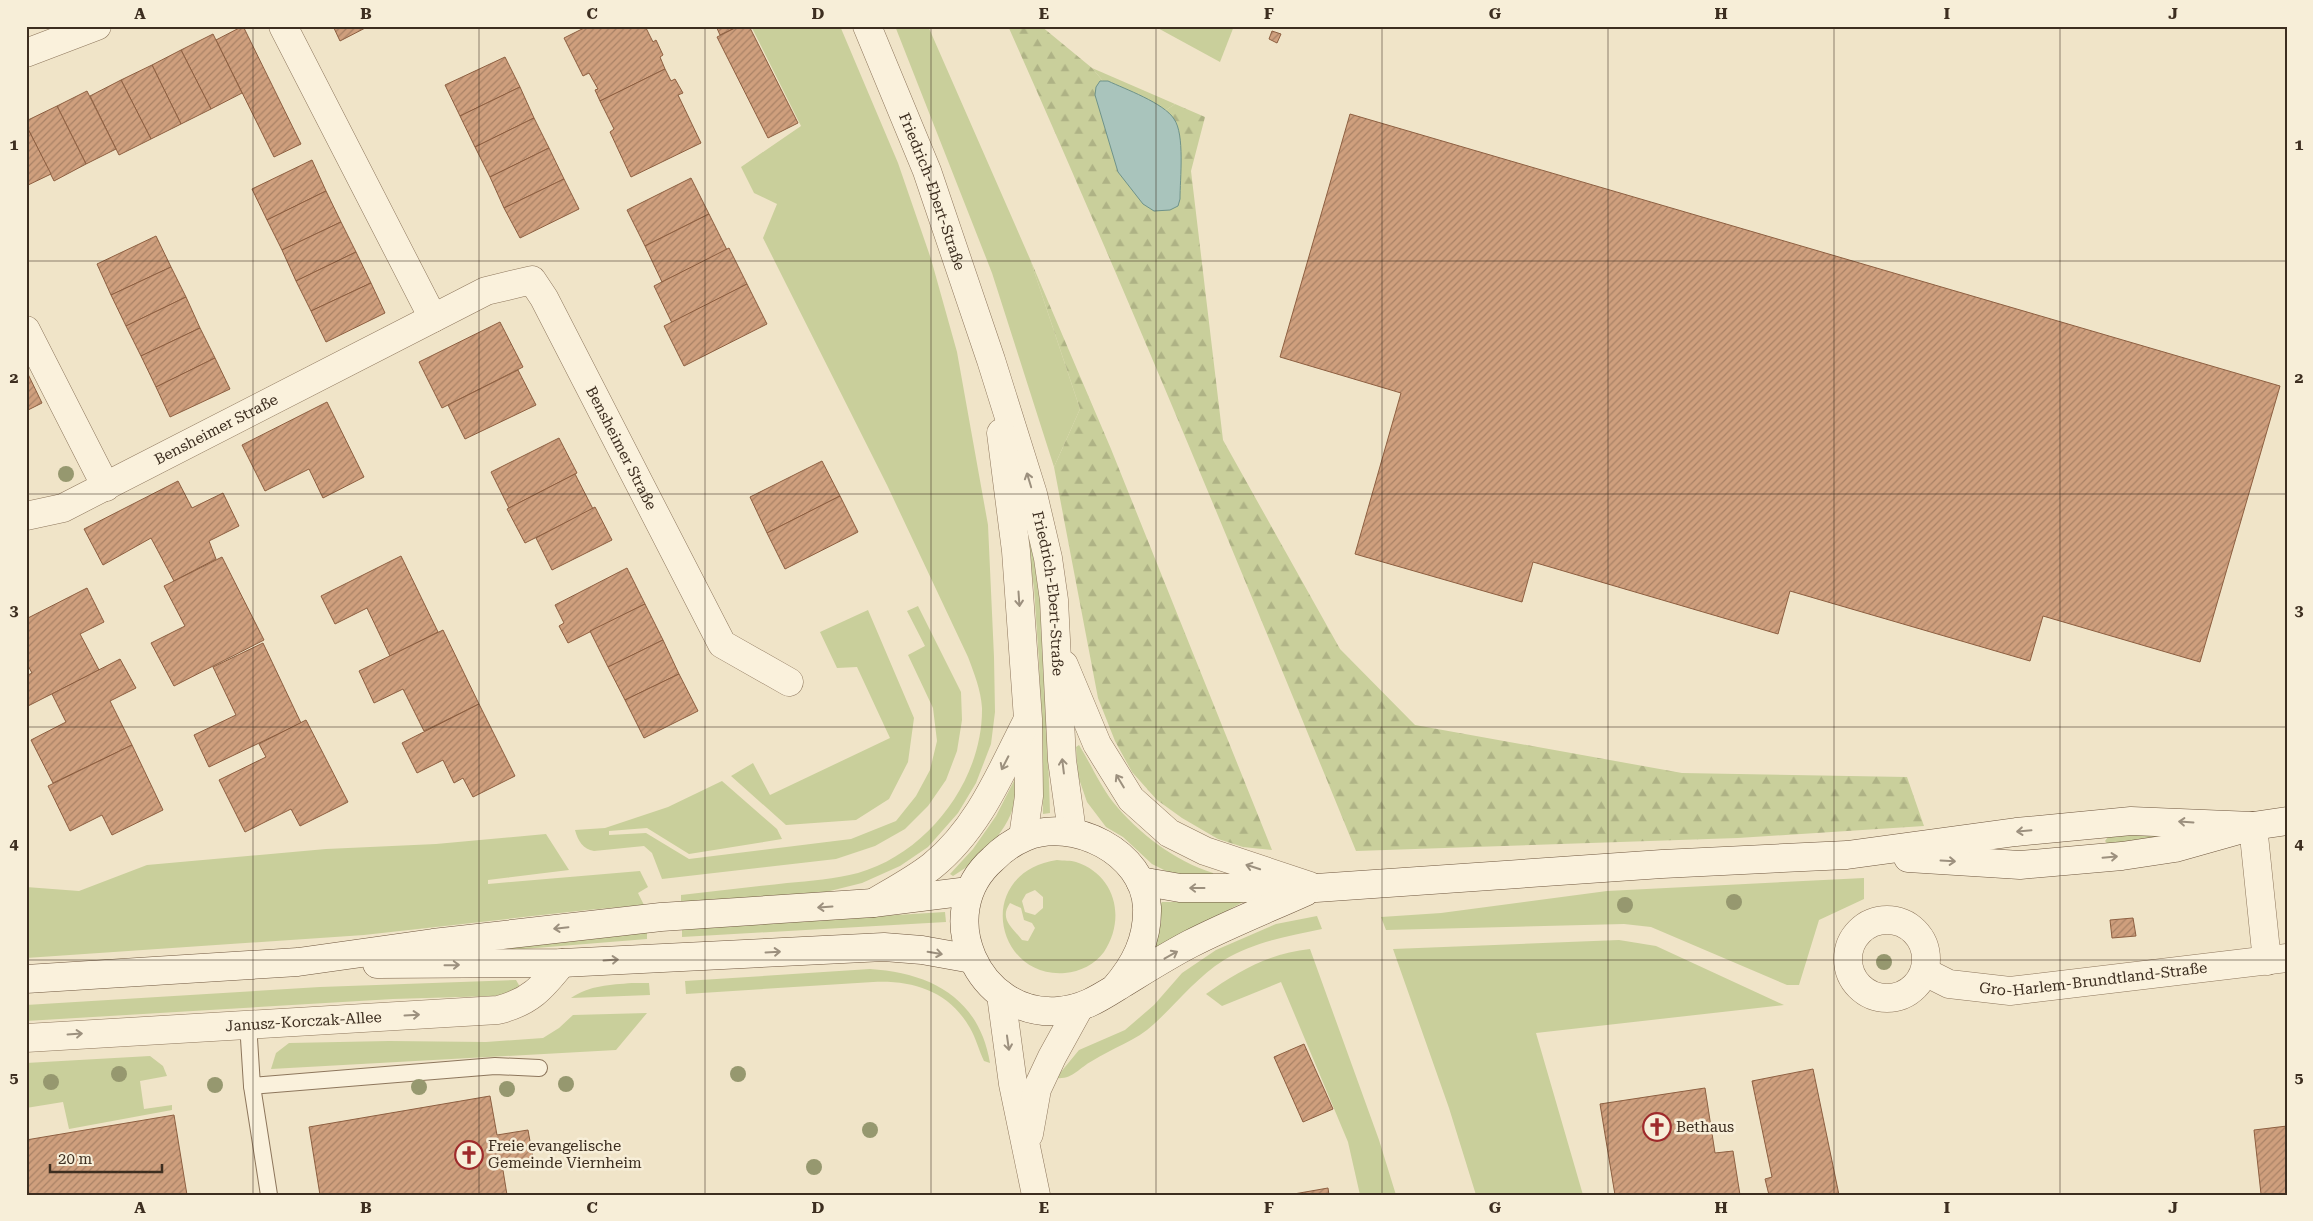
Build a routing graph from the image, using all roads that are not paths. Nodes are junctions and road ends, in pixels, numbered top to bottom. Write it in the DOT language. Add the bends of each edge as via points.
graph roads {
  1 [pos="97,26"];
  2 [pos="283,26"];
  3 [pos="867,26"];
  4 [pos="26,53"];
  5 [pos="433,318"];
  6 [pos="26,330"];
  7 [pos="991,360"];
  8 [pos="106,486"];
  9 [pos="26,516"];
  10 [pos="1057,648"];
  11 [pos="789,682"];
  12 [pos="1028,719"];
  13 [pos="2287,821"];
  14 [pos="2253,826"];
  15 [pos="1072,832"];
  16 [pos="1023,837"];
  17 [pos="1140,881"];
  18 [pos="1316,888"];
  19 [pos="969,891"];
  20 [pos="874,903"];
  21 [pos="972,959"];
  22 [pos="2277,959"];
  23 [pos="298,962"];
  24 [pos="562,963"];
  25 [pos="1924,972"];
  26 [pos="26,979"];
  27 [pos="1114,989"];
  28 [pos="1001,994"];
  29 [pos="1079,1008"];
  30 [pos="248,1024"];
  31 [pos="26,1038"];
  32 [pos="539,1068"];
  33 [pos="252,1086"];
  34 [pos="1027,1148"];
  35 [pos="269,1195"];
  36 [pos="1036,1195"];
  1 -- 4 [label="street"];
  2 -- 5 [label="street"];
  3 -- 7 [label="street, Friedrich-Ebert-Straße" via="927,171"];
  5 -- 8 [label="street, Bensheimer Straße"];
  5 -- 11 [label="street, Bensheimer Straße" via="486,291 532,280 601,406 722,644"];
  6 -- 8 [label="street"];
  10 -- 7 [label="street, Friedrich-Ebert-Straße, one-way" via="1048,558 1033,494"];
  7 -- 12 [label="street, Friedrich-Ebert-Straße, one-way" via="1016,551"];
  8 -- 9 [label="street, Bensheimer Straße" via="63,508"];
  15 -- 10 [label="street, Friedrich-Ebert-Straße, one-way" via="1062,760"];
  18 -- 10 [label="street, one-way" via="1204,851 1169,833 1131,798 1097,744"];
  12 -- 16 [label="street, Friedrich-Ebert-Straße" via="1029,796"];
  12 -- 20 [label="street, one-way" via="981,811 960,838 932,866"];
  13 -- 14 [label="street"];
  14 -- 18 [label="street" via="2131,821 2016,832 1847,855"];
  14 -- 22 [label="street, Gro-Harlem-Brundtland-Straße"];
  15 -- 16 [label="street"];
  15 -- 17 [label="street" via="1107,845"];
  16 -- 19 [label="street" via="989,863"];
  18 -- 17 [label="street, one-way" via="1180,888"];
  17 -- 27 [label="street" via="1147,906 1146,932 1129,972"];
  27 -- 18 [label="street, one-way" via="1191,944"];
  19 -- 20 [label="street"];
  19 -- 21 [label="street" via="964,936"];
  20 -- 23 [label="street, one-way" via="661,917"];
  24 -- 21 [label="street, one-way" via="884,947"];
  21 -- 28 [label="street" via="984,978"];
  22 -- 25 [label="street, Gro-Harlem-Brundtland-Straße" via="2010,991 1949,984"];
  23 -- 24 [label="street, one-way"];
  23 -- 26 [label="street"];
  30 -- 24 [label="street, Janusz-Korczak-Allee, one-way" via="498,1010 517,1005 536,994"];
  27 -- 29 [label="street"];
  28 -- 29 [label="street" via="1037,1010"];
  28 -- 34 [label="street, one-way" via="1013,1084"];
  29 -- 34 [label="street" via="1037,1089"];
  31 -- 30 [label="street, Janusz-Korczak-Allee, one-way"];
  30 -- 33 [label="lane"];
  32 -- 33 [label="lane" via="495,1066"];
  33 -- 35 [label="lane"];
  34 -- 36 [label="street"];
}
